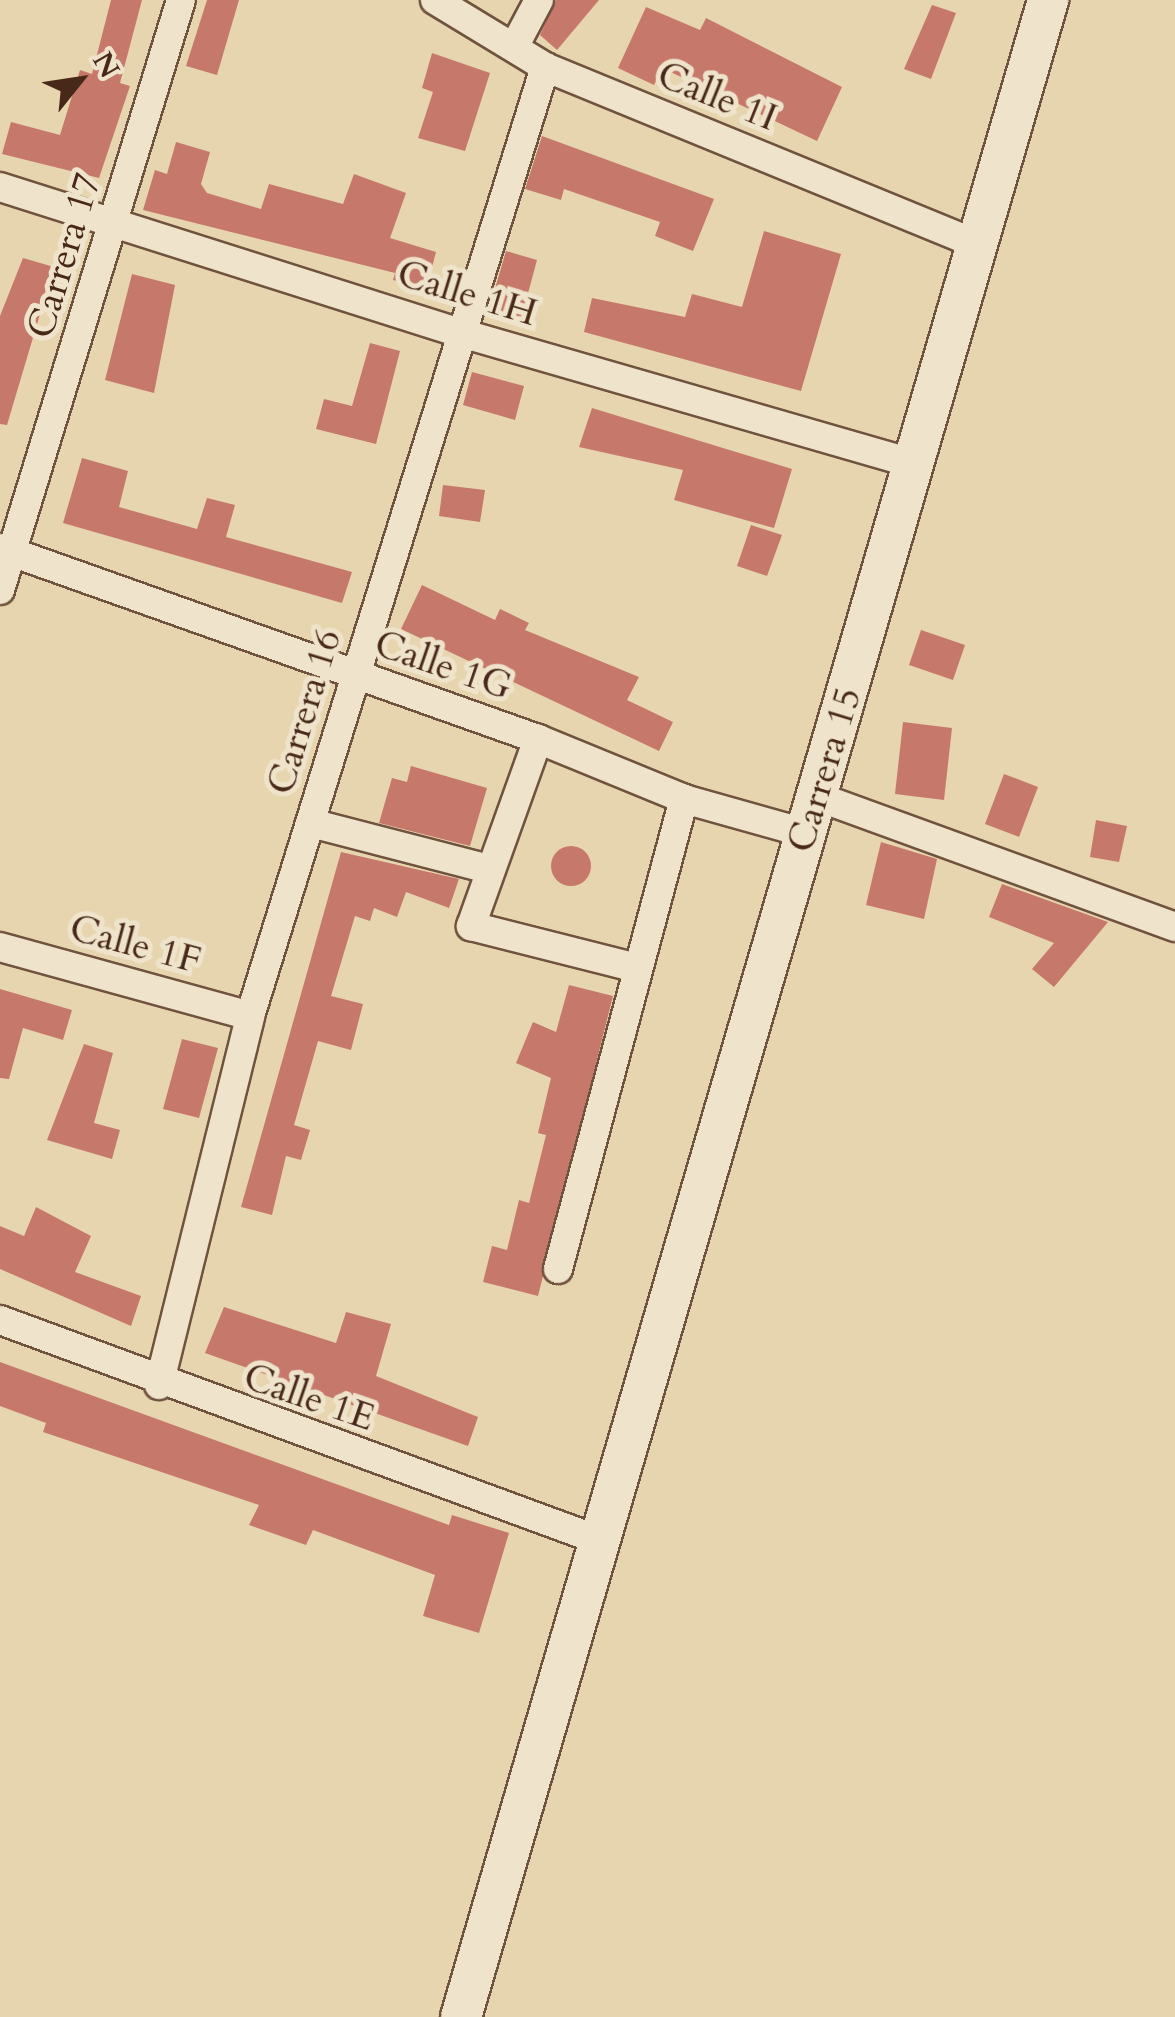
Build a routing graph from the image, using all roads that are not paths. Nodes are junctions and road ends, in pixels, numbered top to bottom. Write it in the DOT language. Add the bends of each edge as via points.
graph roads {
  1 [pos="182,0"];
  2 [pos="435,0"];
  3 [pos="539,0"];
  4 [pos="1048,0"];
  5 [pos="514,47"];
  6 [pos="545,67"];
  7 [pos="0,188"];
  8 [pos="116,218"];
  9 [pos="980,245"];
  10 [pos="461,333"];
  11 [pos="915,464"];
  12 [pos="6,550"];
  13 [pos="0,590"];
  14 [pos="354,676"];
  15 [pos="538,739"];
  16 [pos="684,799"];
  17 [pos="812,815"];
  18 [pos="311,823"];
  19 [pos="489,869"];
  20 [pos="1175,927"];
  21 [pos="0,947"];
  22 [pos="637,968"];
  23 [pos="250,1016"];
  24 [pos="558,1269"];
  25 [pos="0,1320"];
  26 [pos="160,1385"];
  27 [pos="596,1539"];
  28 [pos="461,2017"];
  1 -- 8 [label="street, Carrera 17"];
  2 -- 5 [label="street, Calle 1I"];
  3 -- 5 [label="street"];
  4 -- 9 [label="street, Carrera 15"];
  5 -- 6 [label="street, Calle 1I"];
  6 -- 9 [label="street, Calle 1I"];
  6 -- 10 [label="street, Carrera 16"];
  7 -- 8 [label="street, Calle 1H"];
  8 -- 10 [label="street, Calle 1H"];
  8 -- 12 [label="street, Carrera 17"];
  9 -- 11 [label="street, Carrera 15"];
  10 -- 11 [label="street, Calle 1H"];
  10 -- 14 [label="street, Carrera 16"];
  11 -- 17 [label="street, Carrera 15"];
  12 -- 13 [label="street, Carrera 17"];
  12 -- 14 [label="street, Calle 1G"];
  14 -- 15 [label="street, Calle 1G"];
  14 -- 18 [label="street, Carrera 16"];
  15 -- 16 [label="street, Calle 1G"];
  15 -- 19 [label="street"];
  16 -- 17 [label="street, Calle 1G"];
  16 -- 22 [label="street"];
  17 -- 20 [label="street, Calle 1G"];
  17 -- 27 [label="street, Carrera 15"];
  18 -- 19 [label="street"];
  18 -- 23 [label="street, Carrera 16"];
  19 -- 22 [label="street" via="470,926"];
  21 -- 23 [label="street, Calle 1F"];
  22 -- 24 [label="street"];
  23 -- 26 [label="street, Carrera 16"];
  25 -- 26 [label="street, Calle 1E"];
  26 -- 27 [label="street, Calle 1E"];
  27 -- 28 [label="street, Carrera 15"];
}
